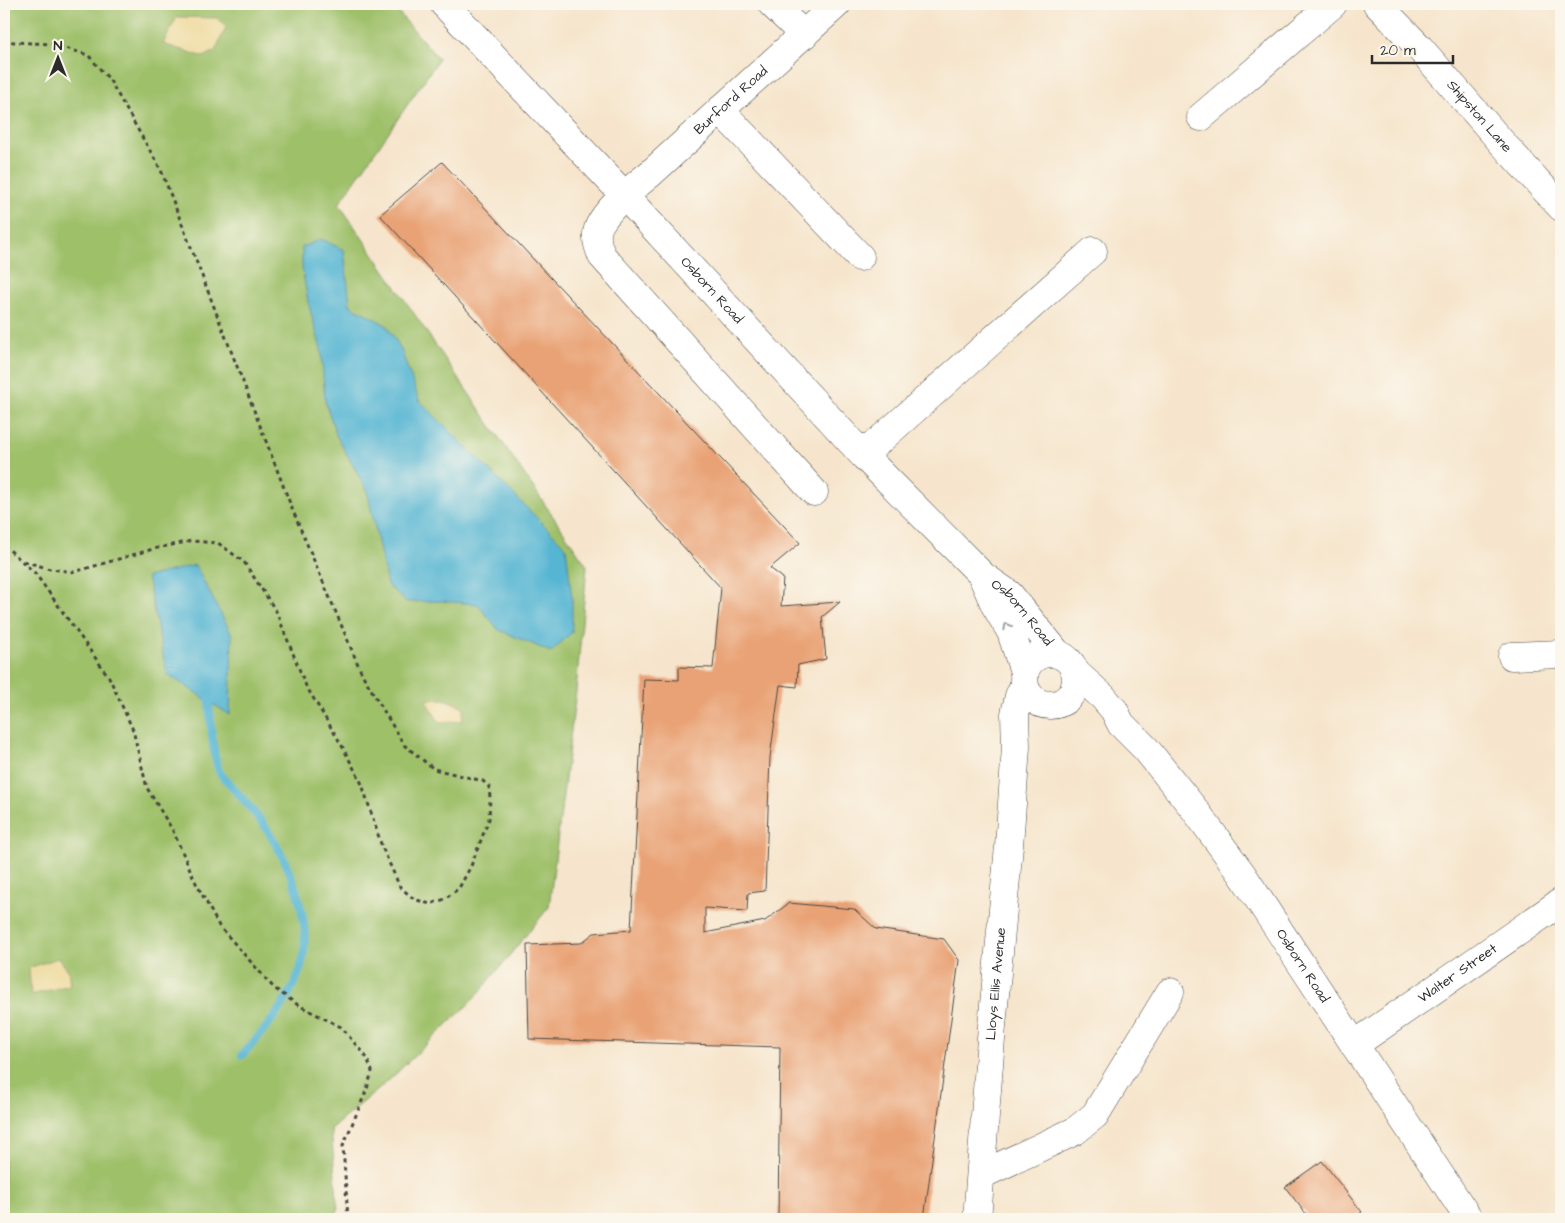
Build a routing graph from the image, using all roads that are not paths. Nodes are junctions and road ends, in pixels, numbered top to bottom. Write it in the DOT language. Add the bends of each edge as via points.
graph roads {
  1 [pos="772,4"];
  2 [pos="838,4"];
  3 [pos="1333,4"];
  4 [pos="1377,4"];
  5 [pos="458,8"];
  6 [pos="804,34"];
  7 [pos="720,110"];
  8 [pos="1202,117"];
  9 [pos="624,195"];
  10 [pos="1561,207"];
  11 [pos="1093,252"];
  12 [pos="860,257"];
  13 [pos="863,455"];
  14 [pos="814,492"];
  15 [pos="983,576"];
  16 [pos="1057,653"];
  17 [pos="1561,654"];
  18 [pos="1512,656"];
  19 [pos="1024,678"];
  20 [pos="1067,692"];
  21 [pos="1016,747"];
  22 [pos="1561,902"];
  23 [pos="1170,992"];
  24 [pos="1354,1045"];
  25 [pos="981,1175"];
  26 [pos="977,1219"];
  27 [pos="1469,1219"];
  1 -- 6 [label="street"];
  2 -- 6 [label="street, Burford Road"];
  3 -- 8 [label="street"];
  4 -- 10 [label="street, Shipston Lane"];
  5 -- 9 [label="street, Osborn Road"];
  6 -- 7 [label="street, Burford Road"];
  7 -- 9 [label="street, Burford Road"];
  7 -- 12 [label="street"];
  9 -- 13 [label="street, Osborn Road"];
  9 -- 14 [label="street, Burford Road" via="596,232 602,256"];
  11 -- 13 [label="street"];
  13 -- 15 [label="street, Osborn Road"];
  15 -- 16 [label="street, Osborn Road" via="1009,594"];
  19 -- 15 [label="street, Osborn Road, one-way" via="1011,632"];
  16 -- 19 [label="street" via="1043,653 1031,660"];
  16 -- 20 [label="street" via="1069,661"];
  17 -- 18 [label="street"];
  19 -- 20 [label="street" via="1029,695 1046,705"];
  19 -- 21 [label="street, Lloys Ellis Avenue" via="1015,714"];
  20 -- 21 [label="street" via="1036,721"];
  20 -- 24 [label="street, Osborn Road" via="1103,697 1121,724 1146,749 1242,874"];
  21 -- 25 [label="street, Lloys Ellis Avenue"];
  22 -- 24 [label="street, Walter Street"];
  23 -- 25 [label="street" via="1095,1116 1075,1131"];
  24 -- 27 [label="street, Osborn Road"];
  25 -- 26 [label="street, Lloys Ellis Avenue"];
}
